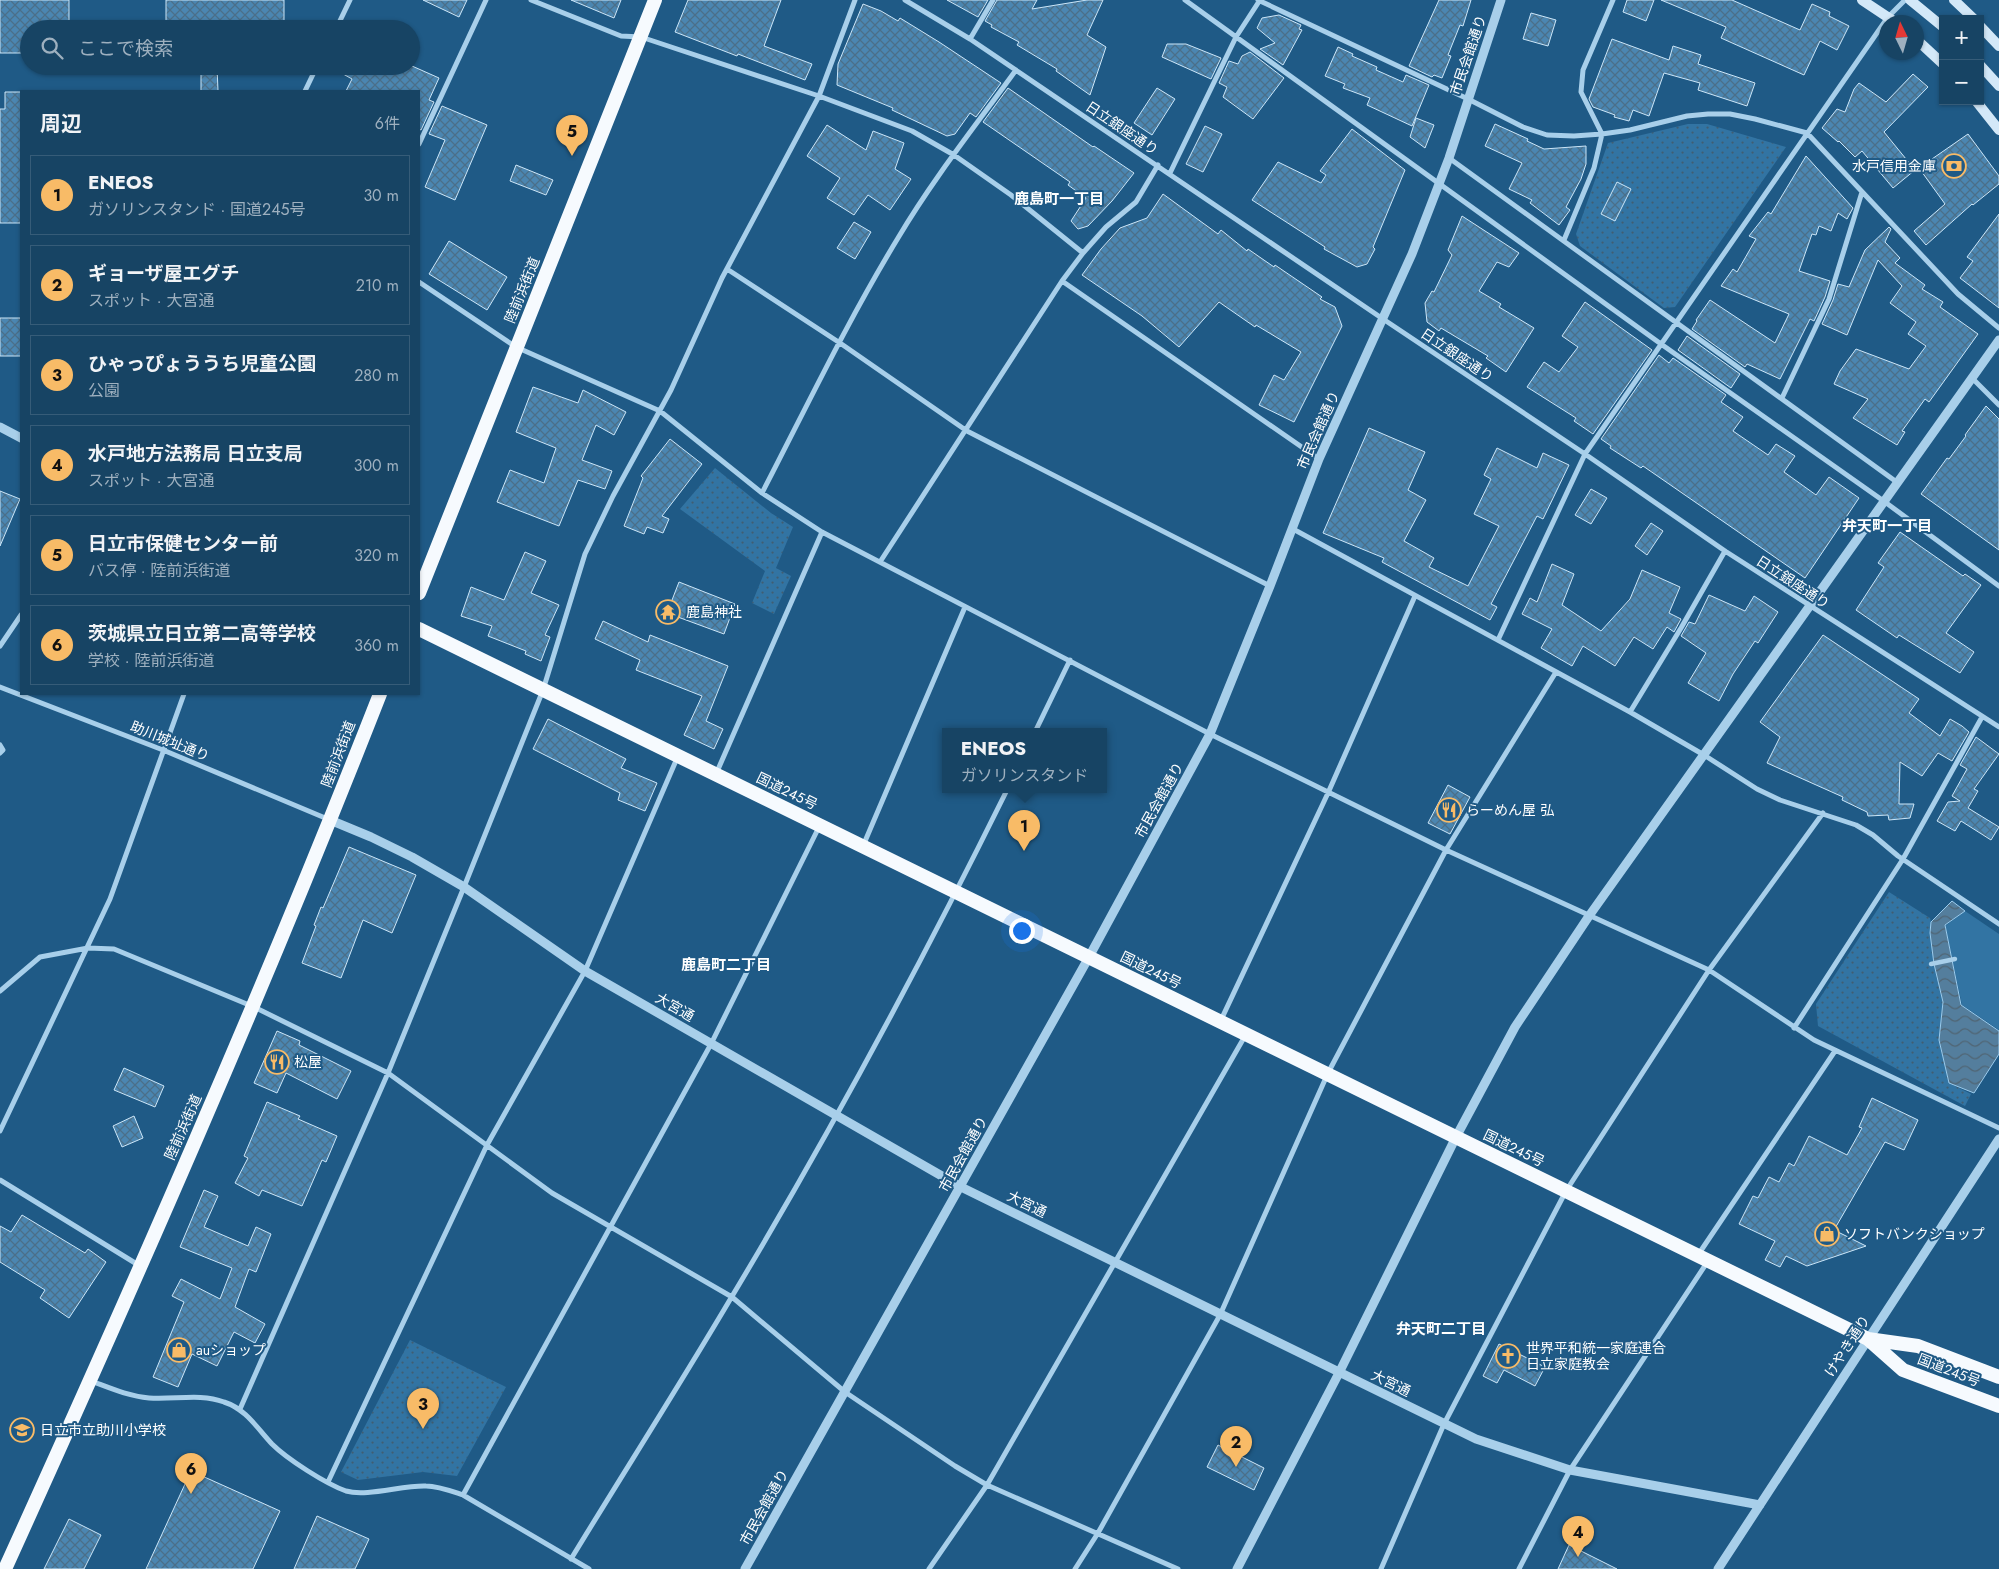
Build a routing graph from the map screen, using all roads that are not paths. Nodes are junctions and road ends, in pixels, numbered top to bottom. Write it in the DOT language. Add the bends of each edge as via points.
graph roads {
  1 [pos="350,0"];
  2 [pos="486,0"];
  3 [pos="531,0"];
  4 [pos="655,0"];
  5 [pos="855,0"];
  6 [pos="905,0"];
  7 [pos="993,0"];
  8 [pos="1186,0"];
  9 [pos="1259,0"];
  10 [pos="1501,0"];
  11 [pos="1613,0"];
  12 [pos="1862,0"];
  13 [pos="1905,0"];
  14 [pos="1910,0"];
  15 [pos="1954,0"];
  16 [pos="1884,15"];
  17 [pos="1895,15"];
  18 [pos="1970,15"];
  19 [pos="340,20"];
  20 [pos="1939,24"];
  21 [pos="1984,30"];
  22 [pos="641,37"];
  23 [pos="1236,37"];
  24 [pos="1879,37"];
  25 [pos="970,39"];
  26 [pos="1924,46"];
  27 [pos="1999,46"];
  28 [pos="1939,60"];
  29 [pos="1984,69"];
  30 [pos="1016,70"];
  31 [pos="313,75"];
  32 [pos="1999,86"];
  33 [pos="305,90"];
  34 [pos="819,96"];
  35 [pos="1468,99"];
  36 [pos="1979,105"];
  37 [pos="1999,130"];
  38 [pos="1807,133"];
  39 [pos="1602,134"];
  40 [pos="420,142"];
  41 [pos="954,155"];
  42 [pos="1449,158"];
  43 [pos="1158,165"];
  44 [pos="1170,173"];
  45 [pos="1439,185"];
  46 [pos="1862,192"];
  47 [pos="1564,240"];
  48 [pos="1083,253"];
  49 [pos="727,269"];
  50 [pos="1062,281"];
  51 [pos="420,283"];
  52 [pos="1383,320"];
  53 [pos="1677,321"];
  54 [pos="1999,328"];
  55 [pos="1999,340"];
  56 [pos="840,343"];
  57 [pos="1662,344"];
  58 [pos="516,347"];
  59 [pos="1972,378"];
  60 [pos="1782,398"];
  61 [pos="1999,405"];
  62 [pos="660,411"];
  63 [pos="0,427"];
  64 [pos="967,431"];
  65 [pos="20,437"];
  66 [pos="1585,454"];
  67 [pos="1319,459"];
  68 [pos="1899,483"];
  69 [pos="762,493"];
  70 [pos="1885,502"];
  71 [pos="1293,529"];
  72 [pos="822,532"];
  73 [pos="1725,551"];
  74 [pos="880,562"];
  75 [pos="1270,586"];
  76 [pos="1999,586"];
  77 [pos="420,590"];
  78 [pos="1415,596"];
  79 [pos="965,607"];
  80 [pos="1810,607"];
  81 [pos="20,616"];
  82 [pos="420,629"];
  83 [pos="1498,640"];
  84 [pos="0,646"];
  85 [pos="1070,660"];
  86 [pos="1556,672"];
  87 [pos="0,687"];
  88 [pos="543,690"];
  89 [pos="20,695"];
  90 [pos="21,695"];
  91 [pos="184,695"];
  92 [pos="380,695"];
  93 [pos="1630,712"];
  94 [pos="1982,717"];
  95 [pos="1037,728"];
  96 [pos="1999,728"];
  97 [pos="1210,734"];
  98 [pos="0,745"];
  99 [pos="163,750"];
  100 [pos="0,753"];
  101 [pos="1704,755"];
  102 [pos="678,756"];
  103 [pos="716,775"];
  104 [pos="1328,792"];
  105 [pos="1006,793"];
  106 [pos="1823,813"];
  107 [pos="330,820"];
  108 [pos="820,826"];
  109 [pos="863,847"];
  110 [pos="1446,850"];
  111 [pos="1903,859"];
  112 [pos="464,887"];
  113 [pos="956,892"];
  114 [pos="1590,916"];
  115 [pos="1999,924"];
  116 [pos="88,948"];
  117 [pos="1089,957"];
  118 [pos="1955,959"];
  119 [pos="1931,964"];
  120 [pos="1709,970"];
  121 [pos="586,971"];
  122 [pos="0,990"];
  123 [pos="254,1007"];
  124 [pos="1220,1022"];
  125 [pos="1794,1028"];
  126 [pos="1246,1035"];
  127 [pos="711,1044"];
  128 [pos="1835,1051"];
  129 [pos="388,1073"];
  130 [pos="1328,1074"];
  131 [pos="835,1115"];
  132 [pos="1999,1128"];
  133 [pos="0,1131"];
  134 [pos="1456,1137"];
  135 [pos="1999,1139"];
  136 [pos="487,1145"];
  137 [pos="0,1180"];
  138 [pos="961,1187"];
  139 [pos="1566,1192"];
  140 [pos="611,1227"];
  141 [pos="1702,1258"];
  142 [pos="1115,1262"];
  143 [pos="140,1266"];
  144 [pos="732,1297"];
  145 [pos="1220,1315"];
  146 [pos="1868,1339"];
  147 [pos="1339,1373"];
  148 [pos="1999,1377"];
  149 [pos="91,1380"];
  150 [pos="845,1392"];
  151 [pos="1999,1406"];
  152 [pos="240,1409"];
  153 [pos="1444,1424"];
  154 [pos="1570,1470"];
  155 [pos="328,1482"];
  156 [pos="987,1484"];
  157 [pos="463,1495"];
  158 [pos="1760,1504"];
  159 [pos="1098,1533"];
  160 [pos="571,1560"];
  161 [pos="5,1569"];
  162 [pos="589,1569"];
  163 [pos="745,1569"];
  164 [pos="929,1569"];
  165 [pos="1075,1569"];
  166 [pos="1178,1569"];
  167 [pos="1237,1569"];
  168 [pos="1381,1569"];
  169 [pos="1519,1569"];
  170 [pos="1718,1569"];
  1 -- 19 [label="street"];
  2 -- 40 [label="street"];
  3 -- 22 [label="street" via="621,36"];
  4 -- 22 [label="highway, 陸前浜街道"];
  5 -- 34 [label="street"];
  6 -- 25 [label="street, 日立銀座通り"];
  7 -- 25 [label="street"];
  8 -- 23 [label="street"];
  9 -- 23 [label="street"];
  9 -- 35 [label="street"];
  10 -- 35 [label="street, 市民会館通り"];
  11 -- 39 [label="street" via="1583,70 1581,92"];
  12 -- 16 [label="main road"];
  13 -- 17 [label="street"];
  14 -- 20 [label="main road"];
  15 -- 18 [label="main road"];
  21 -- 27 [label="main road"];
  22 -- 34 [label="street"];
  22 -- 58 [label="highway, 陸前浜街道"];
  23 -- 44 [label="street"];
  23 -- 45 [label="street"];
  24 -- 38 [label="street"];
  25 -- 30 [label="street, 日立銀座通り"];
  26 -- 28 [label="main road"];
  29 -- 32 [label="main road"];
  30 -- 41 [label="street"];
  30 -- 43 [label="street, 日立銀座通り"];
  31 -- 33 [label="street"];
  34 -- 41 [label="street" via="912,131"];
  34 -- 49 [label="street"];
  35 -- 39 [label="street" via="1523,127 1548,135"];
  35 -- 42 [label="street, 市民会館通り"];
  36 -- 37 [label="main road"];
  38 -- 39 [label="street" via="1730,114 1708,114"];
  38 -- 46 [label="street"];
  38 -- 53 [label="street"];
  39 -- 47 [label="street" via="1594,168"];
  41 -- 48 [label="street" via="1011,195"];
  41 -- 56 [label="street" via="898,238"];
  42 -- 45 [label="street, 市民会館通り"];
  42 -- 47 [label="street"];
  43 -- 44 [label="street, 日立銀座通り"];
  43 -- 48 [label="street" via="1136,202"];
  44 -- 52 [label="street, 日立銀座通り"];
  45 -- 52 [label="street, 市民会館通り"];
  45 -- 57 [label="street"];
  46 -- 54 [label="street" via="1958,294"];
  46 -- 60 [label="street" via="1829,299"];
  47 -- 53 [label="street"];
  48 -- 50 [label="street"];
  49 -- 56 [label="street"];
  49 -- 62 [label="street"];
  50 -- 64 [label="street"];
  50 -- 67 [label="street"];
  51 -- 58 [label="street"];
  52 -- 66 [label="street, 日立銀座通り"];
  52 -- 67 [label="street, 市民会館通り"];
  53 -- 57 [label="street"];
  53 -- 60 [label="street"];
  55 -- 59 [label="street"];
  56 -- 64 [label="street"];
  56 -- 69 [label="street"];
  57 -- 66 [label="street"];
  57 -- 70 [label="street"];
  58 -- 62 [label="street"];
  58 -- 77 [label="highway, 陸前浜街道"];
  59 -- 61 [label="street"];
  59 -- 68 [label="street"];
  60 -- 68 [label="street"];
  62 -- 69 [label="street"];
  62 -- 88 [label="street" via="585,554"];
  63 -- 65 [label="street"];
  64 -- 74 [label="street"];
  64 -- 75 [label="street"];
  66 -- 73 [label="street, 日立銀座通り"];
  66 -- 83 [label="street"];
  67 -- 71 [label="street, 市民会館通り"];
  68 -- 70 [label="street"];
  69 -- 72 [label="street"];
  70 -- 76 [label="street"];
  70 -- 80 [label="street"];
  71 -- 75 [label="street, 市民会館通り"];
  71 -- 78 [label="street"];
  72 -- 74 [label="street"];
  72 -- 103 [label="street"];
  73 -- 80 [label="street, 日立銀座通り"];
  73 -- 93 [label="street"];
  74 -- 79 [label="street"];
  75 -- 97 [label="street, 市民会館通り"];
  78 -- 83 [label="street"];
  78 -- 104 [label="street"];
  79 -- 85 [label="street"];
  79 -- 109 [label="street"];
  80 -- 94 [label="street, 日立銀座通り"];
  80 -- 101 [label="street"];
  81 -- 84 [label="street"];
  82 -- 88 [label="highway, 国道245号"];
  83 -- 86 [label="street"];
  85 -- 95 [label="street"];
  85 -- 97 [label="street"];
  86 -- 93 [label="street"];
  86 -- 110 [label="street"];
  87 -- 89 [label="street, 助川城址通り"];
  88 -- 102 [label="highway, 国道245号"];
  88 -- 112 [label="street"];
  90 -- 99 [label="street, 助川城址通り"];
  91 -- 99 [label="street"];
  92 -- 107 [label="highway, 陸前浜街道"];
  93 -- 101 [label="street"];
  94 -- 96 [label="street, 日立銀座通り"];
  94 -- 111 [label="street"];
  97 -- 104 [label="street"];
  97 -- 117 [label="street, 市民会館通り"];
  98 -- 100 [label="street" via="3,750"];
  99 -- 107 [label="street, 助川城址通り"];
  99 -- 116 [label="street" via="110,899"];
  101 -- 106 [label="street" via="1757,790"];
  101 -- 114 [label="street"];
  102 -- 103 [label="highway, 国道245号"];
  102 -- 121 [label="street"];
  103 -- 108 [label="highway, 国道245号"];
  104 -- 110 [label="street"];
  104 -- 124 [label="street"];
  105 -- 113 [label="street"];
  106 -- 111 [label="street" via="1856,825"];
  106 -- 120 [label="street"];
  107 -- 112 [label="street, 大宮通" via="412,857"];
  107 -- 123 [label="highway, 陸前浜街道"];
  108 -- 109 [label="highway, 国道245号"];
  108 -- 127 [label="street"];
  109 -- 113 [label="highway, 国道245号"];
  110 -- 114 [label="street"];
  110 -- 130 [label="street"];
  111 -- 115 [label="street"];
  111 -- 125 [label="street"];
  112 -- 121 [label="street, 大宮通"];
  112 -- 129 [label="street"];
  113 -- 117 [label="highway, 国道245号"];
  113 -- 131 [label="street"];
  114 -- 120 [label="street"];
  114 -- 134 [label="street" via="1515,1027"];
  116 -- 122 [label="street" via="40,956"];
  116 -- 123 [label="street" via="114,949"];
  116 -- 133 [label="street"];
  117 -- 124 [label="highway, 国道245号"];
  117 -- 138 [label="street, 市民会館通り"];
  118 -- 119 [label="street"];
  120 -- 125 [label="street"];
  120 -- 139 [label="street"];
  121 -- 127 [label="street, 大宮通"];
  121 -- 136 [label="street"];
  123 -- 129 [label="street"];
  123 -- 143 [label="highway, 陸前浜街道"];
  124 -- 126 [label="highway, 国道245号"];
  125 -- 128 [label="street"];
  126 -- 130 [label="highway, 国道245号"];
  126 -- 142 [label="street"];
  127 -- 131 [label="street, 大宮通"];
  127 -- 140 [label="street"];
  128 -- 132 [label="street"];
  128 -- 141 [label="street"];
  129 -- 136 [label="street"];
  129 -- 152 [label="street"];
  130 -- 134 [label="highway, 国道245号"];
  130 -- 145 [label="street"];
  131 -- 138 [label="street, 大宮通"];
  131 -- 144 [label="street"];
  134 -- 139 [label="highway, 国道245号"];
  134 -- 147 [label="street"];
  135 -- 146 [label="street, けやき通り"];
  136 -- 140 [label="street" via="552,1193"];
  136 -- 155 [label="street"];
  137 -- 143 [label="street"];
  138 -- 142 [label="street, 大宮通"];
  138 -- 150 [label="street, 市民会館通り"];
  139 -- 141 [label="highway, 国道245号"];
  139 -- 153 [label="street"];
  140 -- 144 [label="street"];
  140 -- 157 [label="street"];
  141 -- 146 [label="highway, 国道245号"];
  141 -- 154 [label="street"];
  142 -- 145 [label="street, 大宮通"];
  142 -- 156 [label="street"];
  143 -- 149 [label="highway, 陸前浜街道"];
  144 -- 150 [label="street"];
  144 -- 160 [label="street"];
  145 -- 147 [label="street, 大宮通"];
  145 -- 159 [label="street"];
  146 -- 148 [label="highway, 国道245号" via="1918,1346"];
  146 -- 151 [label="highway, 国道245号" via="1903,1370"];
  146 -- 158 [label="street, けやき通り"];
  147 -- 153 [label="street, 大宮通"];
  147 -- 167 [label="street"];
  149 -- 152 [label="street" via="124,1394 149,1398 204,1397"];
  149 -- 161 [label="highway, 陸前浜街道"];
  150 -- 156 [label="street" via="936,1454"];
  150 -- 163 [label="street, 市民会館通り"];
  152 -- 155 [label="street" via="273,1445"];
  153 -- 154 [label="street, 大宮通" via="1476,1439"];
  153 -- 168 [label="street"];
  154 -- 158 [label="street, 大宮通"];
  154 -- 169 [label="street"];
  155 -- 157 [label="street" via="348,1491 426,1486"];
  156 -- 159 [label="street"];
  156 -- 164 [label="street"];
  157 -- 160 [label="street"];
  158 -- 170 [label="street, けやき通り"];
  159 -- 165 [label="street"];
  159 -- 166 [label="street"];
  160 -- 162 [label="street"];
}
